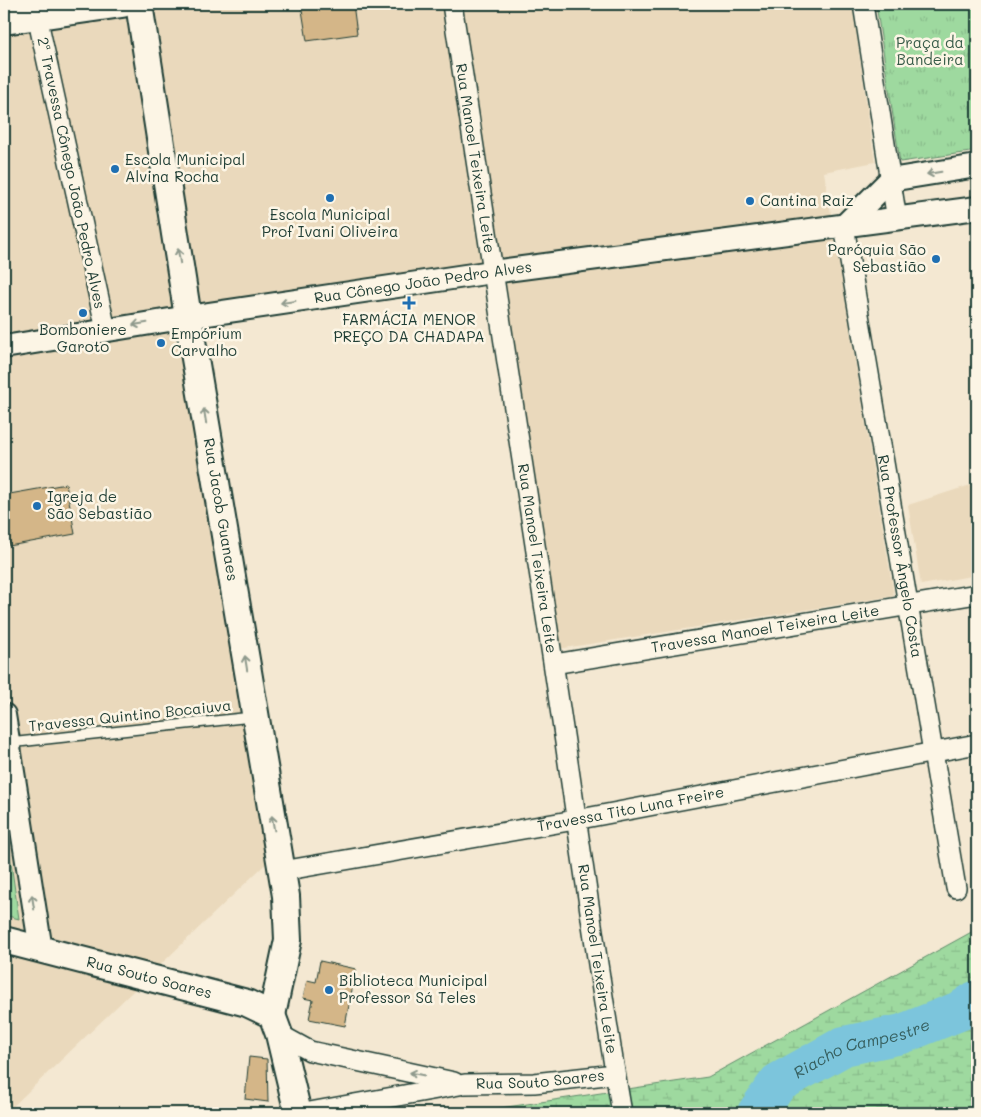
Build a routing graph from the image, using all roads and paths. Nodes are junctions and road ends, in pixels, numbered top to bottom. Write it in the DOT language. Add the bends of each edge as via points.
graph roads {
  1 [pos="122,4"];
  2 [pos="140,4"];
  3 [pos="452,4"];
  4 [pos="863,4"];
  5 [pos="37,16"];
  6 [pos="4,21"];
  7 [pos="977,166"];
  8 [pos="890,180"];
  9 [pos="977,208"];
  10 [pos="897,220"];
  11 [pos="844,226"];
  12 [pos="492,272"];
  13 [pos="188,316"];
  14 [pos="106,330"];
  15 [pos="4,347"];
  16 [pos="977,594"];
  17 [pos="907,607"];
  18 [pos="554,664"];
  19 [pos="4,715"];
  20 [pos="255,717"];
  21 [pos="8,743"];
  22 [pos="977,744"];
  23 [pos="933,752"];
  24 [pos="575,820"];
  25 [pos="282,871"];
  26 [pos="956,888"];
  27 [pos="4,940"];
  28 [pos="41,950"];
  29 [pos="284,966"];
  30 [pos="247,1003"];
  31 [pos="276,1025"];
  32 [pos="615,1074"];
  33 [pos="465,1084"];
  34 [pos="298,1113"];
  35 [pos="304,1113"];
  36 [pos="622,1113"];
  1 -- 5 [label="main road"];
  13 -- 2 [label="main road, Rua Jacob Guanaes, one-way"];
  3 -- 12 [label="street, Rua Manoel Teixeira Leite"];
  4 -- 8 [label="street"];
  5 -- 6 [label="main road"];
  5 -- 14 [label="street, 2ª Travessa Cônego João Pedro Alves"];
  7 -- 8 [label="street, one-way"];
  8 -- 10 [label="street"];
  8 -- 11 [label="street"];
  9 -- 10 [label="street"];
  10 -- 11 [label="street, Rua Cônego João Pedro Alves"];
  11 -- 12 [label="street, Rua Cônego João Pedro Alves"];
  11 -- 17 [label="street, Rua Professor Ângelo Costa"];
  12 -- 13 [label="street, Rua Cônego João Pedro Alves, one-way"];
  12 -- 18 [label="street, Rua Manoel Teixeira Leite"];
  13 -- 14 [label="street, Rua Cônego João Pedro Alves, one-way"];
  20 -- 13 [label="main road, Rua Jacob Guanaes, one-way"];
  14 -- 15 [label="street, Rua Cônego João Pedro Alves"];
  16 -- 17 [label="street, Travessa Manoel Teixeira Leite"];
  17 -- 18 [label="street, Travessa Manoel Teixeira Leite"];
  17 -- 23 [label="street, Rua Professor Ângelo Costa"];
  18 -- 24 [label="street, Rua Manoel Teixeira Leite"];
  19 -- 21 [label="street"];
  20 -- 21 [label="lane, Travessa Quintino Bocaiuva"];
  25 -- 20 [label="main road, Rua Jacob Guanaes, one-way"];
  28 -- 21 [label="street, one-way"];
  22 -- 23 [label="street, Travessa Tito Luna Freire"];
  23 -- 24 [label="street, Travessa Tito Luna Freire"];
  23 -- 26 [label="street, Rua Professor Ângelo Costa"];
  24 -- 25 [label="street, Travessa Tito Luna Freire"];
  24 -- 32 [label="street, Rua Manoel Teixeira Leite"];
  25 -- 29 [label="main road, Rua Jacob Guanaes" via="288,940"];
  27 -- 28 [label="main road, Rua Souto Soares"];
  28 -- 30 [label="main road, Rua Souto Soares"];
  29 -- 30 [label="main road" via="265,990"];
  29 -- 31 [label="main road, Rua Jacob Guanaes"];
  30 -- 31 [label="main road, Rua Souto Soares"];
  33 -- 31 [label="street, Rua Souto Soares, one-way" via="310,1051"];
  31 -- 34 [label="main road"];
  32 -- 33 [label="street, Rua Souto Soares" via="534,1082"];
  32 -- 36 [label="street, Rua Manoel Teixeira Leite"];
  33 -- 35 [label="street, Rua Souto Soares"];
}
